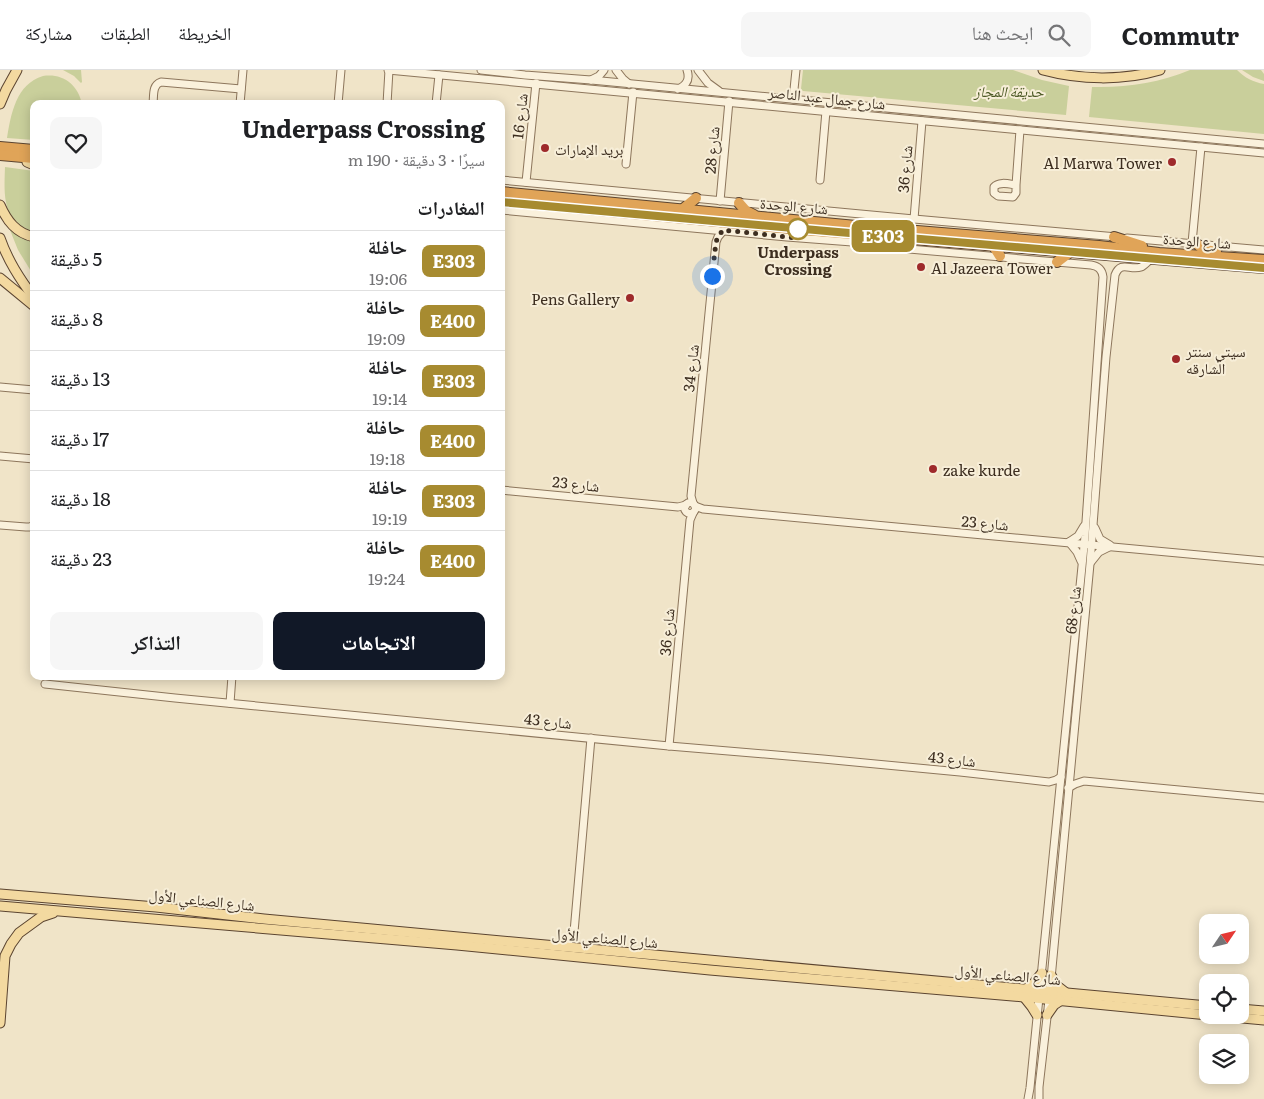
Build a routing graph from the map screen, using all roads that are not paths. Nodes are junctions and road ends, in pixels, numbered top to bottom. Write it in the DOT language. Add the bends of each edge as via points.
graph roads {
  1 [pos="12,70"];
  2 [pos="17,70"];
  3 [pos="243,70"];
  4 [pos="341,70"];
  5 [pos="388,70"];
  6 [pos="468,70"];
  7 [pos="482,70"];
  8 [pos="604,70"];
  9 [pos="616,70"];
  10 [pos="687,70"];
  11 [pos="698,70"];
  12 [pos="796,70"];
  13 [pos="1043,70"];
  14 [pos="1160,70"];
  15 [pos="439,75"];
  16 [pos="525,75"];
  17 [pos="448,76"];
  18 [pos="591,80"];
  19 [pos="500,81"];
  20 [pos="536,83"];
  21 [pos="629,84"];
  22 [pos="241,89"];
  23 [pos="678,89"];
  24 [pos="0,92"];
  25 [pos="633,92"];
  26 [pos="724,93"];
  27 [pos="793,99"];
  28 [pos="153,100"];
  29 [pos="240,100"];
  30 [pos="338,100"];
  31 [pos="386,100"];
  32 [pos="436,100"];
  33 [pos="729,101"];
  34 [pos="0,104"];
  35 [pos="847,104"];
  36 [pos="901,110"];
  37 [pos="826,111"];
  38 [pos="878,116"];
  39 [pos="922,121"];
  40 [pos="1020,130"];
  41 [pos="1264,144"];
  42 [pos="1201,147"];
  43 [pos="30,150"];
  44 [pos="1264,151"];
  45 [pos="3,153"];
  46 [pos="30,161"];
  47 [pos="626,164"];
  48 [pos="505,180"];
  49 [pos="820,180"];
  50 [pos="526,182"];
  51 [pos="1016,185"];
  52 [pos="505,192"];
  53 [pos="696,198"];
  54 [pos="720,201"];
  55 [pos="505,202"];
  56 [pos="740,203"];
  57 [pos="0,205"];
  58 [pos="683,209"];
  59 [pos="505,210"];
  60 [pos="626,214"];
  61 [pos="755,216"];
  62 [pos="914,219"];
  63 [pos="703,220"];
  64 [pos="614,222"];
  65 [pos="710,229"];
  66 [pos="723,230"];
  67 [pos="804,230"];
  68 [pos="30,236"];
  69 [pos="1114,237"];
  70 [pos="0,238"];
  71 [pos="812,239"];
  72 [pos="716,242"];
  73 [pos="1195,244"];
  74 [pos="993,246"];
  75 [pos="1264,250"];
  76 [pos="0,251"];
  77 [pos="1070,252"];
  78 [pos="1000,256"];
  79 [pos="1155,256"];
  80 [pos="1230,258"];
  81 [pos="1264,260"];
  82 [pos="1057,262"];
  83 [pos="1264,268"];
  84 [pos="0,278"];
  85 [pos="30,293"];
  86 [pos="30,300"];
  87 [pos="30,303"];
  88 [pos="1100,312"];
  89 [pos="1110,315"];
  90 [pos="1096,371"];
  91 [pos="0,387"];
  92 [pos="30,390"];
  93 [pos="1099,450"];
  94 [pos="0,456"];
  95 [pos="30,459"];
  96 [pos="505,490"];
  97 [pos="690,507"];
  98 [pos="1090,524"];
  99 [pos="0,526"];
  100 [pos="30,526"];
  101 [pos="30,529"];
  102 [pos="1069,542"];
  103 [pos="1084,544"];
  104 [pos="1092,544"];
  105 [pos="1111,546"];
  106 [pos="1264,561"];
  107 [pos="1082,563"];
  108 [pos="1090,564"];
  109 [pos="232,680"];
  110 [pos="45,684"];
  111 [pos="230,703"];
  112 [pos="591,738"];
  113 [pos="669,746"];
  114 [pos="1070,770"];
  115 [pos="1061,777"];
  116 [pos="1084,781"];
  117 [pos="1049,782"];
  118 [pos="1068,788"];
  119 [pos="1060,790"];
  120 [pos="1264,798"];
  121 [pos="0,894"];
  122 [pos="0,906"];
  123 [pos="61,911"];
  124 [pos="574,932"];
  125 [pos="564,946"];
  126 [pos="580,948"];
  127 [pos="1042,973"];
  128 [pos="1051,975"];
  129 [pos="1025,993"];
  130 [pos="1068,993"];
  131 [pos="1040,994"];
  132 [pos="1049,995"];
  133 [pos="1060,1001"];
  134 [pos="1199,1005"];
  135 [pos="1249,1010"];
  136 [pos="1264,1011"];
  137 [pos="1199,1014"];
  138 [pos="1042,1015"];
  139 [pos="1249,1019"];
  140 [pos="1264,1020"];
  141 [pos="0,1023"];
  142 [pos="1028,1099"];
  143 [pos="1039,1099"];
  1 -- 24 [label="main road"];
  2 -- 34 [label="main road"];
  3 -- 22 [label="street"];
  4 -- 30 [label="street"];
  5 -- 15 [label="street, شارع جمال عبد الناصر"];
  5 -- 31 [label="street"];
  6 -- 17 [label="street"];
  7 -- 16 [label="street, شارع جمال عبد الناصر"];
  8 -- 18 [label="street"];
  9 -- 21 [label="street"];
  10 -- 23 [label="street" via="687,82"];
  11 -- 26 [label="street" via="708,83"];
  12 -- 27 [label="street"];
  13 -- 14 [label="main road" via="1103,78"];
  15 -- 17 [label="street, شارع جمال عبد الناصر"];
  15 -- 32 [label="street"];
  16 -- 18 [label="street, شارع جمال عبد الناصر"];
  16 -- 19 [label="street" via="500,76"];
  17 -- 19 [label="street, شارع جمال عبد الناصر"];
  18 -- 21 [label="street, شارع جمال عبد الناصر"];
  19 -- 20 [label="street, شارع جمال عبد الناصر"];
  20 -- 25 [label="street, شارع جمال عبد الناصر"];
  20 -- 50 [label="street, شارع 16"];
  21 -- 23 [label="street, شارع جمال عبد الناصر"];
  22 -- 28 [label="street" via="161,82 154,86"];
  22 -- 29 [label="street"];
  23 -- 26 [label="street, شارع جمال عبد الناصر"];
  25 -- 33 [label="street, شارع جمال عبد الناصر"];
  25 -- 47 [label="street"];
  26 -- 27 [label="street, شارع جمال عبد الناصر"];
  27 -- 35 [label="street, شارع جمال عبد الناصر"];
  33 -- 37 [label="street, شارع جمال عبد الناصر"];
  33 -- 54 [label="street, شارع 28"];
  35 -- 36 [label="street, شارع جمال عبد الناصر"];
  35 -- 37 [label="street" via="846,109 829,108"];
  36 -- 38 [label="street" via="880,112"];
  36 -- 41 [label="street, شارع جمال عبد الناصر"];
  37 -- 38 [label="street, شارع جمال عبد الناصر"];
  37 -- 49 [label="street"];
  38 -- 39 [label="street, شارع جمال عبد الناصر"];
  39 -- 40 [label="street, شارع جمال عبد الناصر"];
  39 -- 62 [label="street, شارع 36"];
  40 -- 42 [label="street, شارع جمال عبد الناصر"];
  40 -- 51 [label="street"];
  42 -- 44 [label="street, شارع جمال عبد الناصر"];
  42 -- 73 [label="street"];
  43 -- 45 [label="highway"];
  45 -- 46 [label="highway"];
  48 -- 50 [label="street"];
  50 -- 53 [label="street"];
  52 -- 58 [label="highway, شارع الوحدة"];
  53 -- 54 [label="street"];
  53 -- 58 [label="highway"];
  54 -- 56 [label="street"];
  55 -- 60 [label="highway, شارع الوحدة"];
  56 -- 61 [label="highway"];
  56 -- 62 [label="street"];
  57 -- 68 [label="main road" via="12,225"];
  58 -- 61 [label="highway, شارع الوحدة"];
  59 -- 64 [label="street"];
  60 -- 63 [label="highway, شارع الوحدة"];
  60 -- 64 [label="highway"];
  61 -- 79 [label="highway, شارع الوحدة" via="1098,246"];
  62 -- 69 [label="street"];
  63 -- 65 [label="highway"];
  63 -- 67 [label="highway, شارع الوحدة"];
  64 -- 65 [label="street"];
  65 -- 66 [label="street"];
  65 -- 72 [label="street"];
  66 -- 71 [label="street"];
  66 -- 72 [label="street, شارع 34"];
  67 -- 71 [label="highway"];
  67 -- 74 [label="highway, شارع الوحدة"];
  69 -- 73 [label="street"];
  69 -- 79 [label="highway" via="1145,246"];
  70 -- 85 [label="main road" via="11,265"];
  71 -- 78 [label="street"];
  72 -- 97 [label="street, شارع 34"];
  73 -- 75 [label="street"];
  73 -- 80 [label="highway"];
  74 -- 77 [label="highway, شارع الوحدة"];
  74 -- 78 [label="highway"];
  76 -- 86 [label="main road"];
  77 -- 79 [label="highway, شارع الوحدة"];
  77 -- 82 [label="highway"];
  78 -- 82 [label="street"];
  79 -- 80 [label="highway, شارع الوحدة"];
  79 -- 83 [label="highway, شارع الوحدة"];
  79 -- 89 [label="street, شارع 68" via="1140,267 1124,266 1117,270"];
  80 -- 81 [label="highway, شارع الوحدة"];
  82 -- 88 [label="street, شارع 68" via="1099,268 1102,277"];
  84 -- 87 [label="main road"];
  88 -- 89 [label="street" via="1106,303"];
  88 -- 90 [label="street, شارع 68"];
  89 -- 93 [label="street, شارع 68"];
  90 -- 93 [label="street" via="1100,382 1095,439"];
  90 -- 98 [label="street, شارع 68"];
  91 -- 92 [label="street"];
  93 -- 98 [label="street, شارع 68"];
  94 -- 95 [label="street"];
  96 -- 97 [label="street, شارع 23"];
  97 -- 102 [label="street, شارع 23"];
  97 -- 113 [label="street, شارع 36"];
  98 -- 102 [label="street"];
  98 -- 103 [label="street, شارع 68"];
  98 -- 104 [label="street, شارع 68"];
  98 -- 105 [label="street"];
  99 -- 100 [label="street"];
  99 -- 101 [label="street"];
  102 -- 103 [label="street, شارع 23"];
  102 -- 107 [label="street"];
  103 -- 104 [label="street, شارع 23"];
  103 -- 107 [label="street, شارع 68"];
  104 -- 105 [label="street, شارع 23"];
  104 -- 108 [label="street, شارع 68"];
  105 -- 106 [label="street, شارع 23"];
  105 -- 108 [label="street" via="1099,552"];
  107 -- 115 [label="street, شارع 68"];
  108 -- 114 [label="street, شارع 68"];
  109 -- 111 [label="street"];
  110 -- 111 [label="street, شارع 43"];
  111 -- 112 [label="street, شارع 43"];
  112 -- 113 [label="street, شارع 43"];
  112 -- 124 [label="street"];
  113 -- 117 [label="street, شارع 43"];
  114 -- 116 [label="street"];
  114 -- 118 [label="street, شارع 68"];
  115 -- 117 [label="street, شارع 43"];
  115 -- 119 [label="street, شارع 68"];
  116 -- 118 [label="street"];
  116 -- 120 [label="street"];
  117 -- 119 [label="street, شارع 43"];
  118 -- 128 [label="street, شارع 68"];
  119 -- 127 [label="street, شارع 68"];
  121 -- 125 [label="main road, شارع الصناعي الأول"];
  122 -- 123 [label="main road, شارع الصناعي الأول"];
  123 -- 129 [label="main road, شارع الصناعي الأول" via="682,967"];
  123 -- 141 [label="main road" via="45,915 28,926 16,937 5,956"];
  124 -- 125 [label="street"];
  124 -- 126 [label="street"];
  125 -- 126 [label="main road, شارع الصناعي الأول"];
  126 -- 129 [label="main road, شارع الصناعي الأول"];
  127 -- 129 [label="main road"];
  127 -- 131 [label="street, شارع 68"];
  128 -- 130 [label="main road" via="1056,985"];
  128 -- 132 [label="street, شارع 68"];
  129 -- 131 [label="main road, شارع الصناعي الأول"];
  129 -- 138 [label="main road" via="1032,1007"];
  130 -- 132 [label="main road, شارع الصناعي الأول"];
  130 -- 134 [label="main road, شارع الصناعي الأول"];
  131 -- 132 [label="main road, شارع الصناعي الأول"];
  131 -- 138 [label="street, شارع 68"];
  132 -- 133 [label="main road, شارع الصناعي الأول"];
  132 -- 138 [label="street, شارع 68"];
  133 -- 137 [label="main road, شارع الصناعي الأول"];
  133 -- 138 [label="main road"];
  135 -- 136 [label="main road"];
  138 -- 142 [label="street"];
  138 -- 143 [label="street"];
  139 -- 140 [label="main road, شارع الصناعي الأول"];
}
